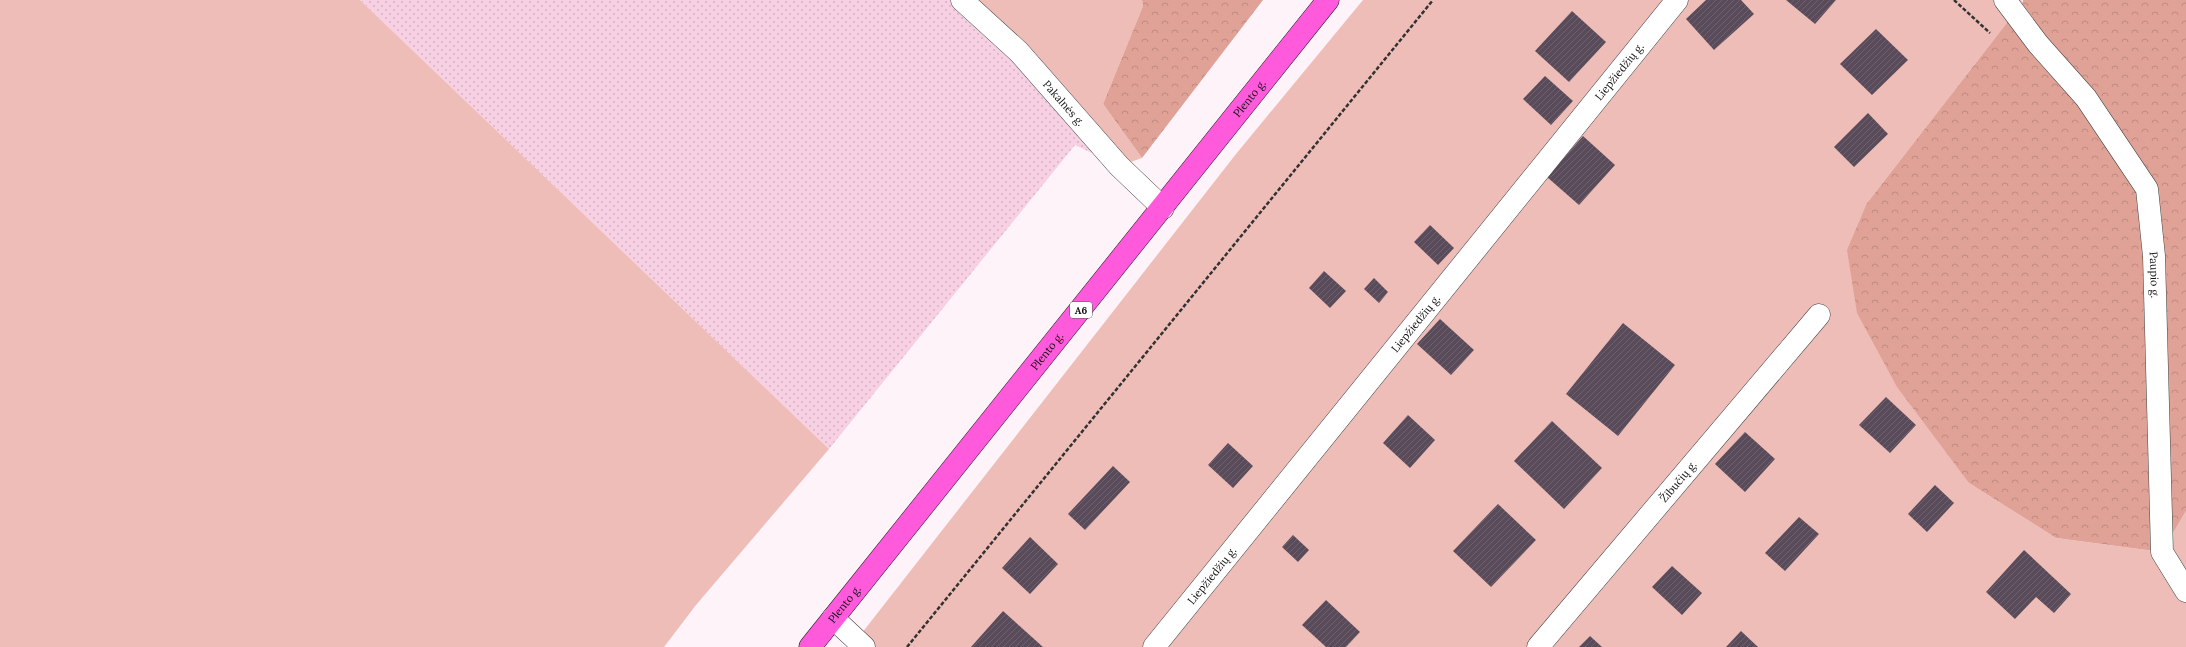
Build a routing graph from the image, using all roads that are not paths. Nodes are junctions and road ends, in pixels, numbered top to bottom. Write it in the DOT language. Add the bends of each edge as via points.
graph roads {
  1 [pos="962,0"];
  2 [pos="1328,0"];
  3 [pos="1678,0"];
  4 [pos="2005,0"];
  5 [pos="1163,208"];
  6 [pos="1819,315"];
  7 [pos="2186,592"];
  8 [pos="833,618"];
  9 [pos="810,647"];
  10 [pos="864,647"];
  11 [pos="1154,647"];
  12 [pos="1538,647"];
  1 -- 5 [label="street, Pakalnės g." via="1019,52 1119,166"];
  2 -- 5 [label="highway, Plento g. / A6"];
  3 -- 11 [label="street, Liepžiedžių g."];
  4 -- 7 [label="street, Paupio g." via="2038,44 2086,98 2147,189 2154,256 2162,552"];
  5 -- 8 [label="highway, Plento g. / A6"];
  6 -- 12 [label="street, Žibučių g."];
  8 -- 9 [label="highway, Plento g. / A6"];
  8 -- 10 [label="street"];
}
